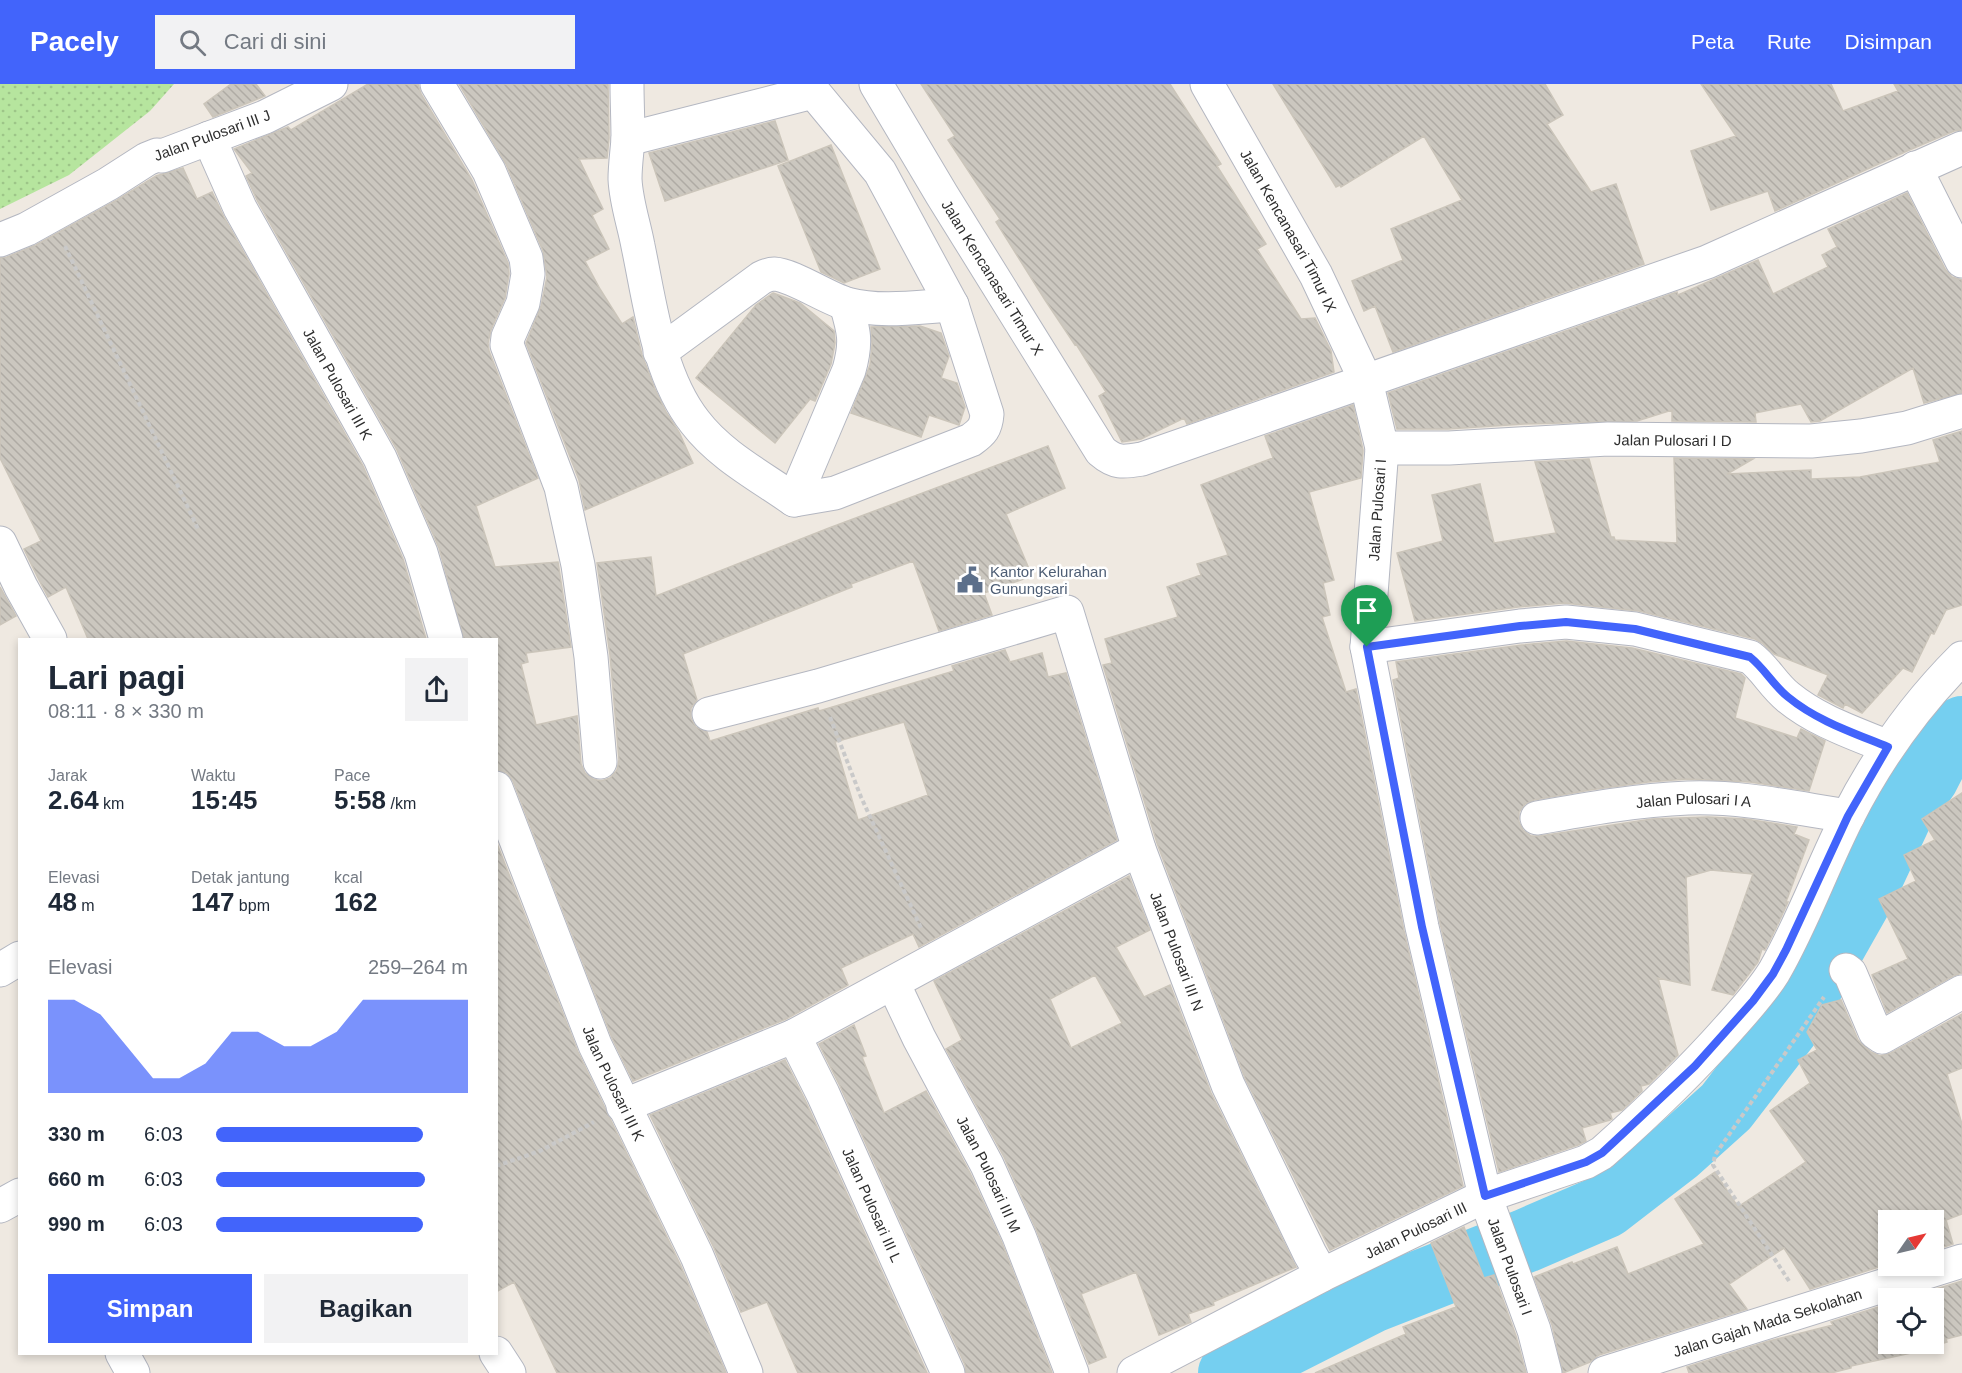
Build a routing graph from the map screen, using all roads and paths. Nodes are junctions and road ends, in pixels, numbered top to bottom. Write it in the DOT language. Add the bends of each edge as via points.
graph roads {
  1 [pos="331,84"];
  2 [pos="437,84"];
  3 [pos="627,84"];
  4 [pos="876,84"];
  5 [pos="1207,84"];
  6 [pos="810,88"];
  7 [pos="208,138"];
  8 [pos="628,139"];
  9 [pos="1962,148"];
  10 [pos="1915,168"];
  11 [pos="50,216"];
  12 [pos="0,240"];
  13 [pos="1962,261"];
  14 [pos="846,304"];
  15 [pos="952,305"];
  16 [pos="660,352"];
  17 [pos="1366,381"];
  18 [pos="1962,411"];
  19 [pos="1382,448"];
  20 [pos="794,500"];
  21 [pos="199,531"];
  22 [pos="0,543"];
  23 [pos="50,638"];
  24 [pos="446,638"];
  25 [pos="1367,647"];
  26 [pos="1962,658"];
  27 [pos="818,686"];
  28 [pos="709,714"];
  29 [pos="1888,747"];
  30 [pos="600,762"];
  31 [pos="498,794"];
  32 [pos="1848,816"];
  33 [pos="1537,818"];
  34 [pos="1139,849"];
  35 [pos="18,959"];
  36 [pos="936,960"];
  37 [pos="0,970"];
  38 [pos="1846,970"];
  39 [pos="893,983"];
  40 [pos="1962,992"];
  41 [pos="795,1036"];
  42 [pos="623,1106"];
  43 [pos="498,1165"];
  44 [pos="18,1196"];
  45 [pos="1485,1196"];
  46 [pos="0,1206"];
  47 [pos="1962,1261"];
  48 [pos="1322,1275"];
  49 [pos="1808,1309"];
  50 [pos="123,1355"];
  51 [pos="497,1355"];
  52 [pos="133,1373"];
  53 [pos="510,1373"];
  54 [pos="747,1373"];
  55 [pos="948,1373"];
  56 [pos="1072,1373"];
  57 [pos="1134,1373"];
  58 [pos="1545,1373"];
  59 [pos="1605,1373"];
  1 -- 7 [label="street, Jalan Pulosari III J" via="265,117"];
  2 -- 30 [label="street" via="489,171 526,258 528,274 523,303 507,345 561,487 584,603"];
  3 -- 8 [label="street"];
  4 -- 17 [label="street, Jalan Kencanasari Timur X" via="1108,457 1120,462 1142,459"];
  5 -- 17 [label="street, Jalan Kencanasari Timur IX" via="1316,275"];
  6 -- 8 [label="street"];
  6 -- 15 [label="street" via="880,172"];
  7 -- 11 [label="street, Jalan Pulosari III J" via="147,159"];
  7 -- 24 [label="street, Jalan Pulosari III K" via="240,208 380,458 421,553"];
  8 -- 16 [label="street" via="628,207"];
  9 -- 10 [label="street"];
  10 -- 13 [label="street"];
  10 -- 17 [label="street" via="1707,262"];
  11 -- 12 [label="street, Jalan Pulosari III J"];
  11 -- 21 [label="path"];
  14 -- 15 [label="street" via="885,309"];
  14 -- 16 [label="street" via="782,276 769,275"];
  14 -- 20 [label="street" via="854,333 854,352"];
  15 -- 20 [label="street" via="987,414 982,432 971,440 835,493"];
  16 -- 20 [label="street" via="681,400 704,433"];
  17 -- 19 [label="street, Jalan Pulosari I"];
  18 -- 19 [label="street, Jalan Pulosari I D" via="1906,428 1811,441 1608,439"];
  19 -- 25 [label="street, Jalan Pulosari I"];
  22 -- 23 [label="street"];
  25 -- 29 [label="street" via="1566,622 1635,629 1750,657 1786,696 1806,710"];
  25 -- 45 [label="street, Jalan Pulosari I" via="1422,927"];
  26 -- 29 [label="street, Jalan Pulosari III"];
  27 -- 28 [label="street"];
  27 -- 34 [label="street, Jalan Pulosari III N" via="1067,612"];
  27 -- 36 [label="path" via="861,797"];
  29 -- 32 [label="street, Jalan Pulosari III"];
  31 -- 42 [label="street, Jalan Pulosari III K"];
  32 -- 33 [label="street, Jalan Pulosari I A" via="1740,800 1689,798 1621,803"];
  32 -- 45 [label="street, Jalan Pulosari III" via="1773,974 1695,1066 1602,1153"];
  34 -- 36 [label="street"];
  34 -- 48 [label="street, Jalan Pulosari III N" via="1228,1085"];
  35 -- 37 [label="street"];
  36 -- 39 [label="street"];
  38 -- 40 [label="street" via="1875,1032 1882,1037"];
  38 -- 49 [label="path" via="1713,1160"];
  39 -- 41 [label="street"];
  39 -- 56 [label="street, Jalan Pulosari III M" via="987,1165"];
  41 -- 42 [label="street"];
  41 -- 55 [label="street, Jalan Pulosari III L"];
  42 -- 43 [label="path" via="540,1151"];
  42 -- 54 [label="street, Jalan Pulosari III K" via="697,1256"];
  44 -- 46 [label="street"];
  45 -- 48 [label="street, Jalan Pulosari III"];
  45 -- 58 [label="street, Jalan Pulosari I" via="1534,1330"];
  47 -- 49 [label="street, Jalan Gajah Mada Sekolahan"];
  48 -- 57 [label="street, Jalan Pulosari III"];
  49 -- 59 [label="street, Jalan Gajah Mada Sekolahan"];
  50 -- 52 [label="street"];
  51 -- 53 [label="street"];
}
